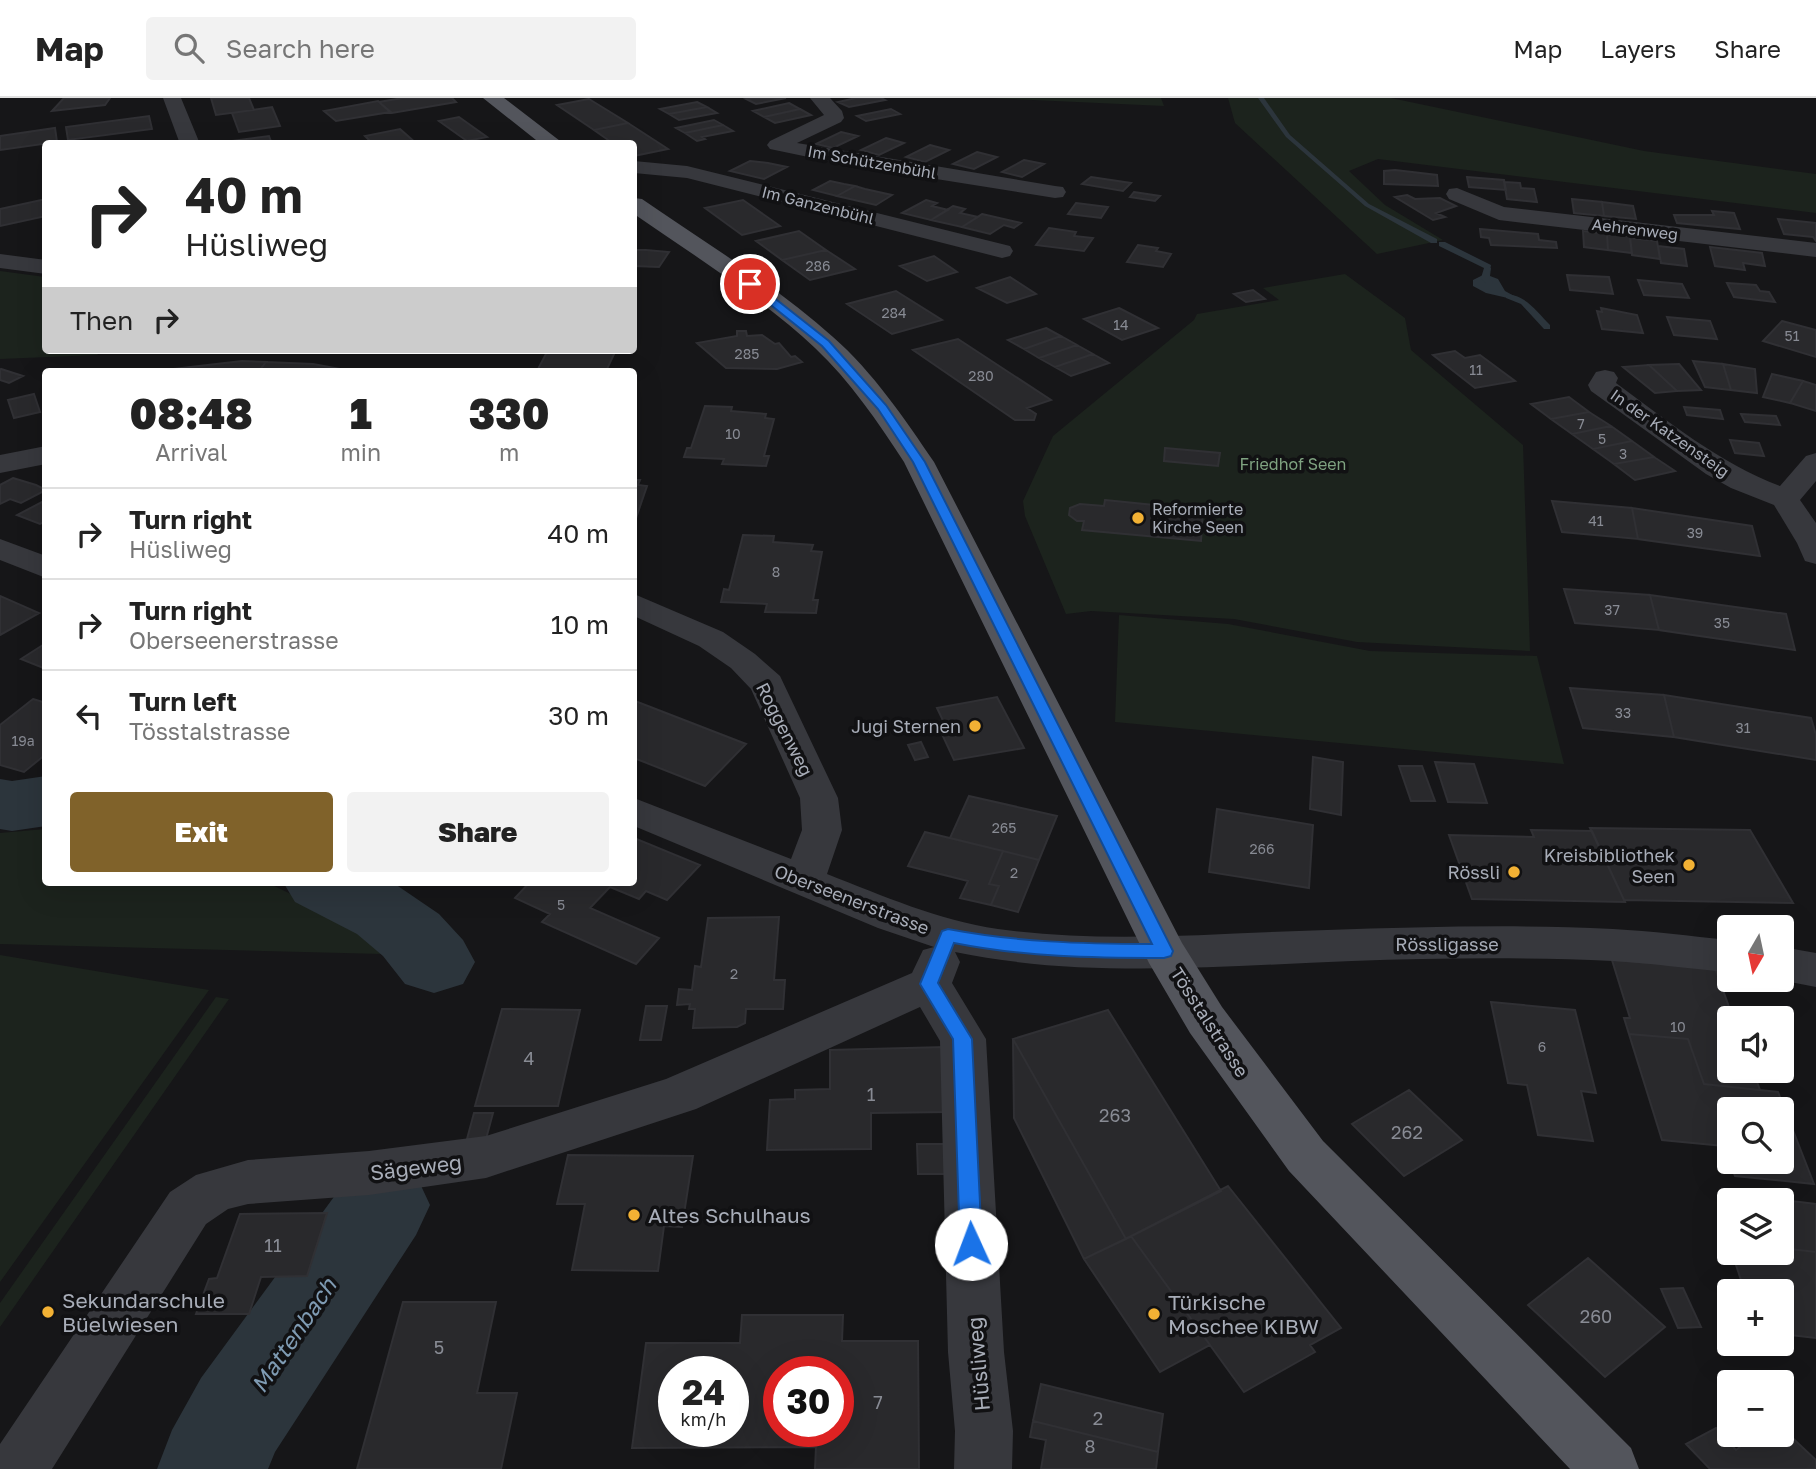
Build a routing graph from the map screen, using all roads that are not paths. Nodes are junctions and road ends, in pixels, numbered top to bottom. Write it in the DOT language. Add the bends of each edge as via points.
graph roads {
  1 [pos="172,98"];
  2 [pos="492,98"];
  3 [pos="819,98"];
  4 [pos="188,140"];
  5 [pos="549,140"];
  6 [pos="637,167"];
  7 [pos="1055,192"];
  8 [pos="1457,194"];
  9 [pos="637,206"];
  10 [pos="1816,250"];
  11 [pos="1002,251"];
  12 [pos="0,261"];
  13 [pos="42,266"];
  14 [pos="1605,379"];
  15 [pos="42,456"];
  16 [pos="1816,462"];
  17 [pos="0,464"];
  18 [pos="1785,499"];
  19 [pos="0,548"];
  20 [pos="1816,554"];
  21 [pos="42,566"];
  22 [pos="637,605"];
  23 [pos="637,812"];
  24 [pos="804,881"];
  25 [pos="948,936"];
  26 [pos="1164,951"];
  27 [pos="1717,955"];
  28 [pos="1794,966"];
  29 [pos="1816,970"];
  30 [pos="929,984"];
  31 [pos="1591,1463"];
  32 [pos="18,1469"];
  33 [pos="983,1469"];
  1 -- 4 [label="street"];
  2 -- 5 [label="main road"];
  3 -- 7 [label="street, Im Schützenbühl" via="834,111 834,118 777,145"];
  6 -- 11 [label="street, Im Ganzenbühl" via="687,172"];
  8 -- 10 [label="street, Aehrenweg" via="1499,214"];
  9 -- 26 [label="main road, Tösstalstrasse" via="750,284 825,343 893,422 919,462"];
  12 -- 13 [label="street"];
  14 -- 18 [label="street, In der Katzensteig" via="1601,385 1716,468"];
  15 -- 17 [label="street"];
  16 -- 18 [label="street"];
  18 -- 20 [label="street"];
  19 -- 21 [label="street"];
  22 -- 24 [label="street, Roggenweg" via="711,639 767,684 819,798 822,830"];
  23 -- 24 [label="street, Oberseenerstrasse"];
  24 -- 25 [label="street, Oberseenerstrasse"];
  25 -- 26 [label="street, Oberseenerstrasse" via="1053,951"];
  25 -- 30 [label="street"];
  26 -- 27 [label="street, Rössligasse" via="1445,942 1614,945"];
  26 -- 31 [label="main road, Tösstalstrasse" via="1221,1041 1306,1156"];
  28 -- 29 [label="street"];
  30 -- 32 [label="street, Sägeweg" via="679,1095 486,1157 369,1173 248,1182 214,1191 188,1208"];
  30 -- 33 [label="street, Hüsliweg" via="962,1039"];
}
